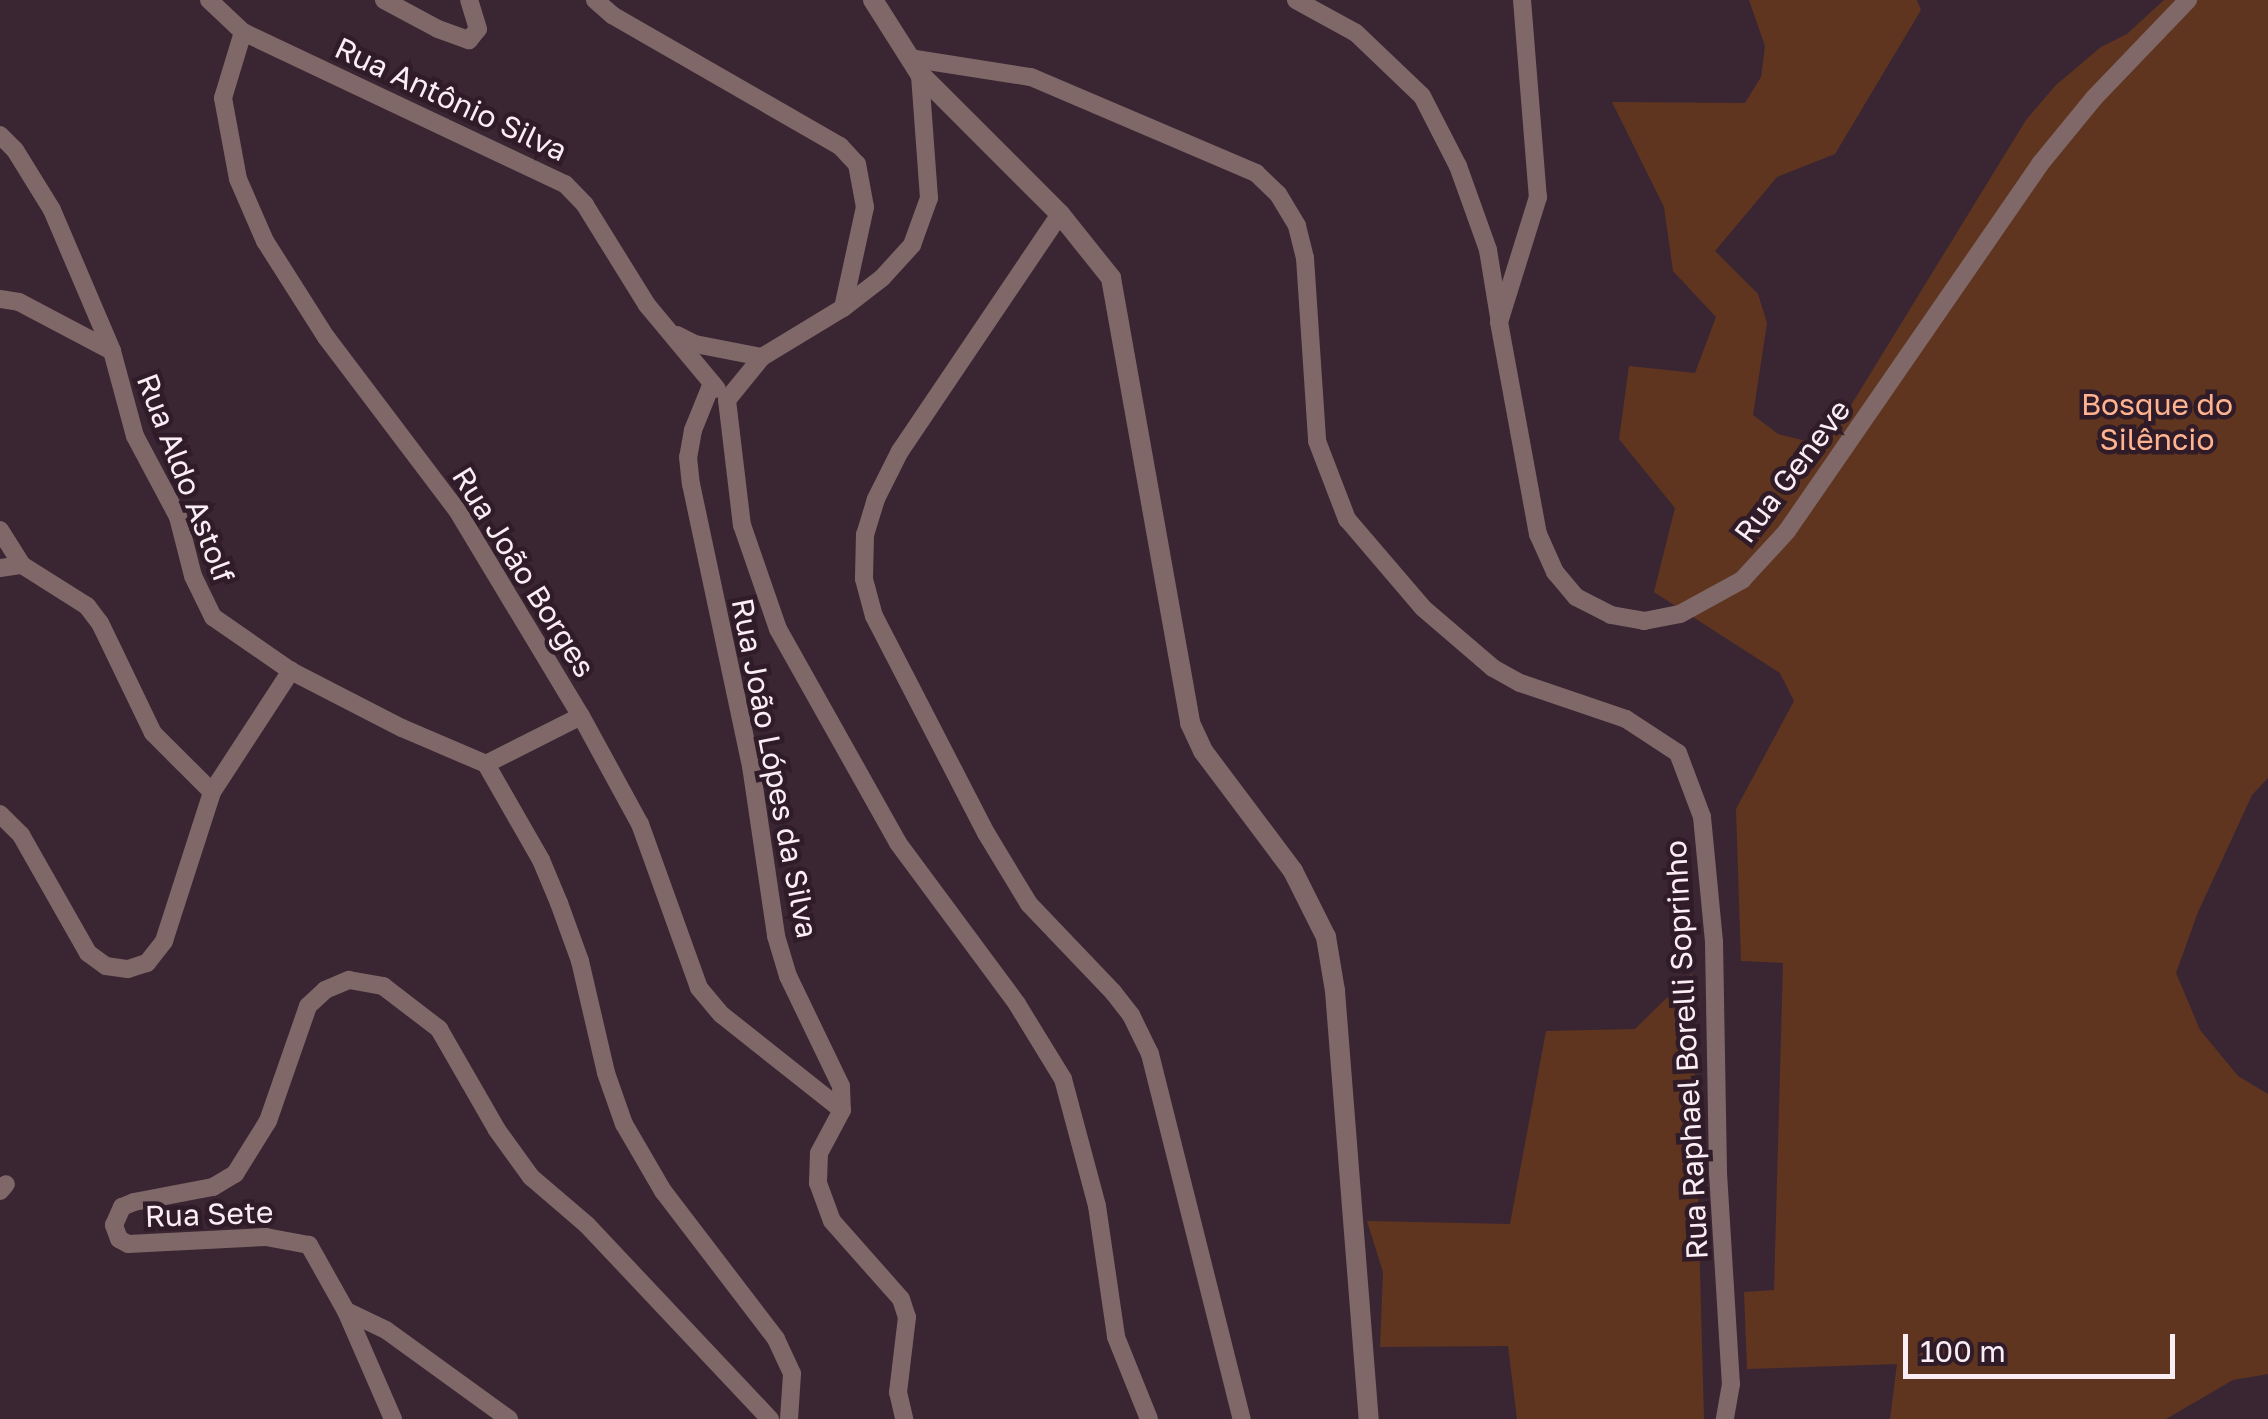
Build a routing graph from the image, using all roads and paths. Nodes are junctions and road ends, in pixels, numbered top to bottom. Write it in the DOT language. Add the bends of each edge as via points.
graph roads {
  1 [pos="209,0"];
  2 [pos="384,0"];
  3 [pos="469,0"];
  4 [pos="595,0"];
  5 [pos="873,0"];
  6 [pos="1296,0"];
  7 [pos="1522,0"];
  8 [pos="2188,0"];
  9 [pos="243,32"];
  10 [pos="914,66"];
  11 [pos="0,134"];
  12 [pos="1060,214"];
  13 [pos="0,299"];
  14 [pos="843,308"];
  15 [pos="1500,322"];
  16 [pos="672,333"];
  17 [pos="112,351"];
  18 [pos="762,357"];
  19 [pos="712,382"];
  20 [pos="727,400"];
  21 [pos="0,530"];
  22 [pos="22,566"];
  23 [pos="0,568"];
  24 [pos="291,671"];
  25 [pos="581,716"];
  26 [pos="486,764"];
  27 [pos="212,792"];
  28 [pos="0,814"];
  29 [pos="842,1110"];
  30 [pos="346,1311"];
  31 [pos="393,1419"];
  32 [pos="510,1419"];
  33 [pos="770,1419"];
  34 [pos="789,1419"];
  35 [pos="904,1419"];
  36 [pos="1150,1419"];
  37 [pos="1242,1419"];
  38 [pos="1369,1419"];
  39 [pos="1725,1419"];
  1 -- 9 [label="street, Rua Antônio Silva"];
  2 -- 3 [label="street" via="459,39 476,37"];
  4 -- 14 [label="street" via="840,146 856,164 865,207"];
  5 -- 10 [label="street"];
  6 -- 15 [label="street" via="1356,34 1422,96 1458,166 1488,250"];
  7 -- 15 [label="street, Rua Geneve" via="1538,197"];
  8 -- 15 [label="street, Rua Geneve" via="2040,164 1786,532 1742,580 1680,614 1644,620 1611,615 1576,597 1555,572 1538,534"];
  9 -- 16 [label="street, Rua Antônio Silva" via="565,184"];
  9 -- 25 [label="street, Rua João Borges" via="223,98 238,180 265,241 326,338 457,510"];
  10 -- 12 [label="street"];
  10 -- 14 [label="street" via="930,170 922,224 882,278"];
  10 -- 39 [label="street, Rua Raphael Borelli Soprinho" via="1030,78 1256,174 1297,226 1305,258 1317,441 1346,519 1424,608 1493,668 1626,718 1678,753 1702,817 1714,942 1731,1384"];
  11 -- 17 [label="street, Rua Aldo Astolf" via="52,210"];
  12 -- 37 [label="street" via="900,450 864,534 864,579 874,616 1020,890 1131,1015 1150,1054"];
  12 -- 38 [label="street" via="1101,261 1117,296 1190,723 1202,751 1293,871 1326,937 1336,991"];
  13 -- 17 [label="street" via="19,302"];
  14 -- 18 [label="street"];
  16 -- 18 [label="street"];
  16 -- 19 [label="street, Rua Antônio Silva"];
  17 -- 24 [label="street, Rua Aldo Astolf" via="124,409 178,517 201,598 233,633"];
  18 -- 20 [label="street"];
  19 -- 20 [label="street, Rua Antônio Silva"];
  19 -- 29 [label="street, Rua João Lópes da Silva" via="693,430 690,484 751,766 776,936 788,976 838,1074"];
  20 -- 36 [label="street" via="742,524 778,629 898,843 1017,1004 1062,1079 1097,1206 1116,1336"];
  21 -- 22 [label="street"];
  22 -- 23 [label="street"];
  22 -- 27 [label="street" via="88,606 153,733"];
  24 -- 26 [label="street, Rua Aldo Astolf"];
  24 -- 27 [label="street"];
  25 -- 26 [label="street"];
  25 -- 29 [label="street, Rua João Borges" via="640,824 699,988 722,1016"];
  26 -- 34 [label="street" via="559,903 624,1124 663,1191 776,1340 792,1374"];
  27 -- 28 [label="street" via="164,941 147,963 128,970 106,966 78,943 21,835"];
  29 -- 35 [label="street" via="819,1152 818,1183 832,1221 901,1299 907,1317 898,1392"];
  30 -- 31 [label="street, Rua Sete"];
  30 -- 32 [label="street" via="386,1330"];
  30 -- 33 [label="street, Rua Sete" via="310,1245 266,1236 128,1244 119,1240 114,1218 134,1202 213,1187 235,1174 268,1121 308,1006 348,980 383,986 438,1029 530,1177 587,1225"];
}
